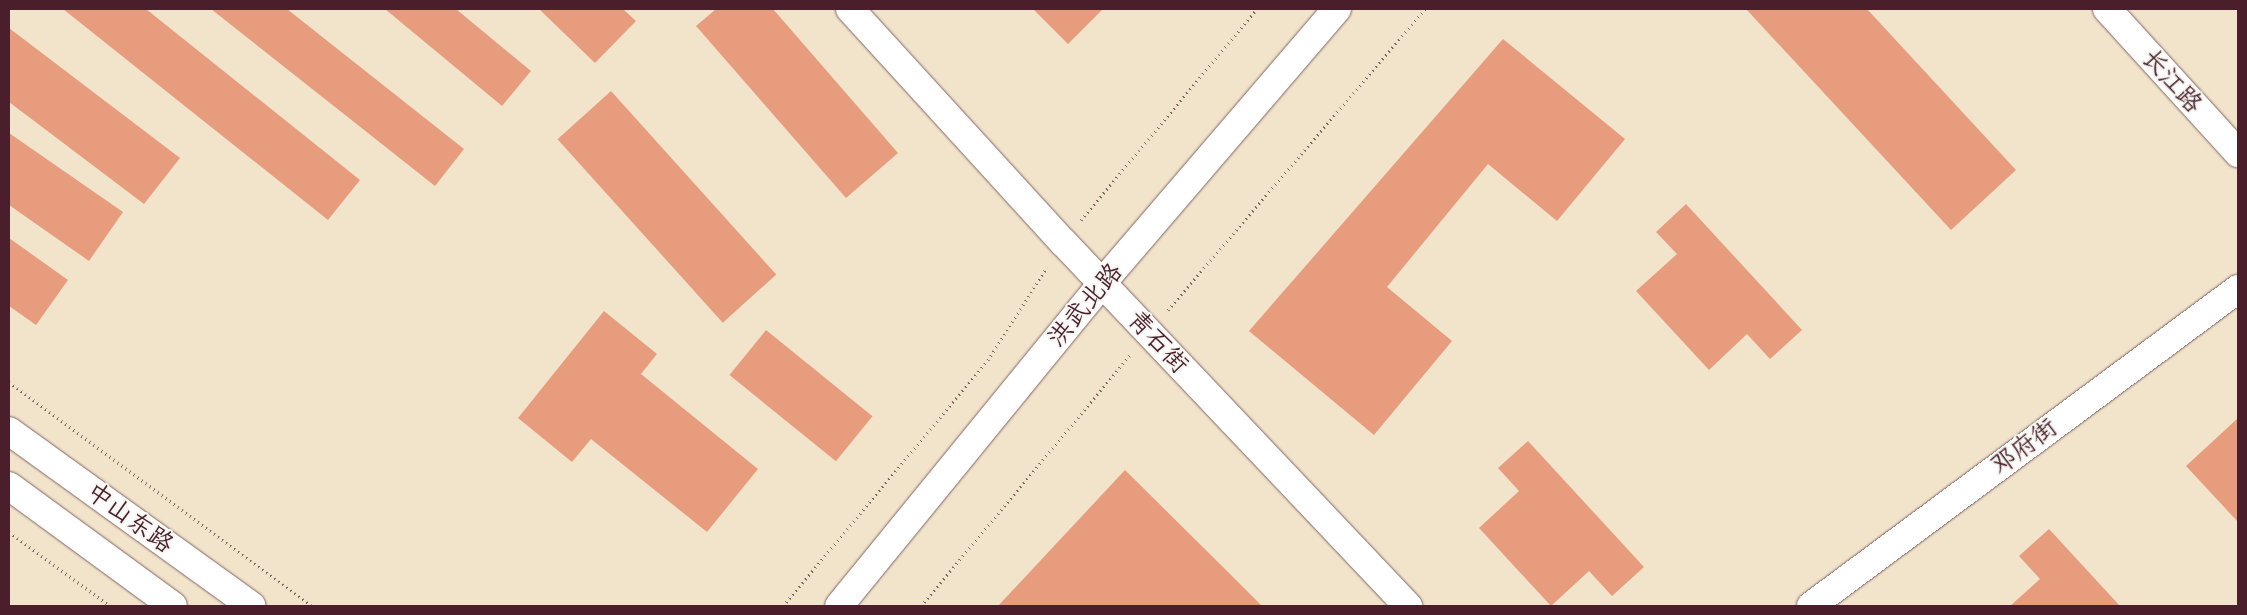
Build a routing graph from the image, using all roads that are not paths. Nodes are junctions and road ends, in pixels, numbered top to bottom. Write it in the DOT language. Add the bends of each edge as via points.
graph roads {
  1 [pos="850,9"];
  2 [pos="1337,9"];
  3 [pos="2107,9"];
  4 [pos="2238,153"];
  5 [pos="1102,283"];
  6 [pos="2238,290"];
  7 [pos="9,431"];
  8 [pos="9,486"];
  9 [pos="173,606"];
  10 [pos="252,606"];
  11 [pos="839,606"];
  12 [pos="1408,606"];
  13 [pos="1811,606"];
  1 -- 5 [label="main road, 青石街"];
  2 -- 5 [label="main road, 洪武北路"];
  3 -- 4 [label="main road, 长江路"];
  5 -- 11 [label="main road, 洪武北路"];
  5 -- 12 [label="main road, 青石街"];
  6 -- 13 [label="main road, 邓府街"];
  7 -- 10 [label="main road, 中山东路"];
  8 -- 9 [label="main road, 中山东路"];
}
